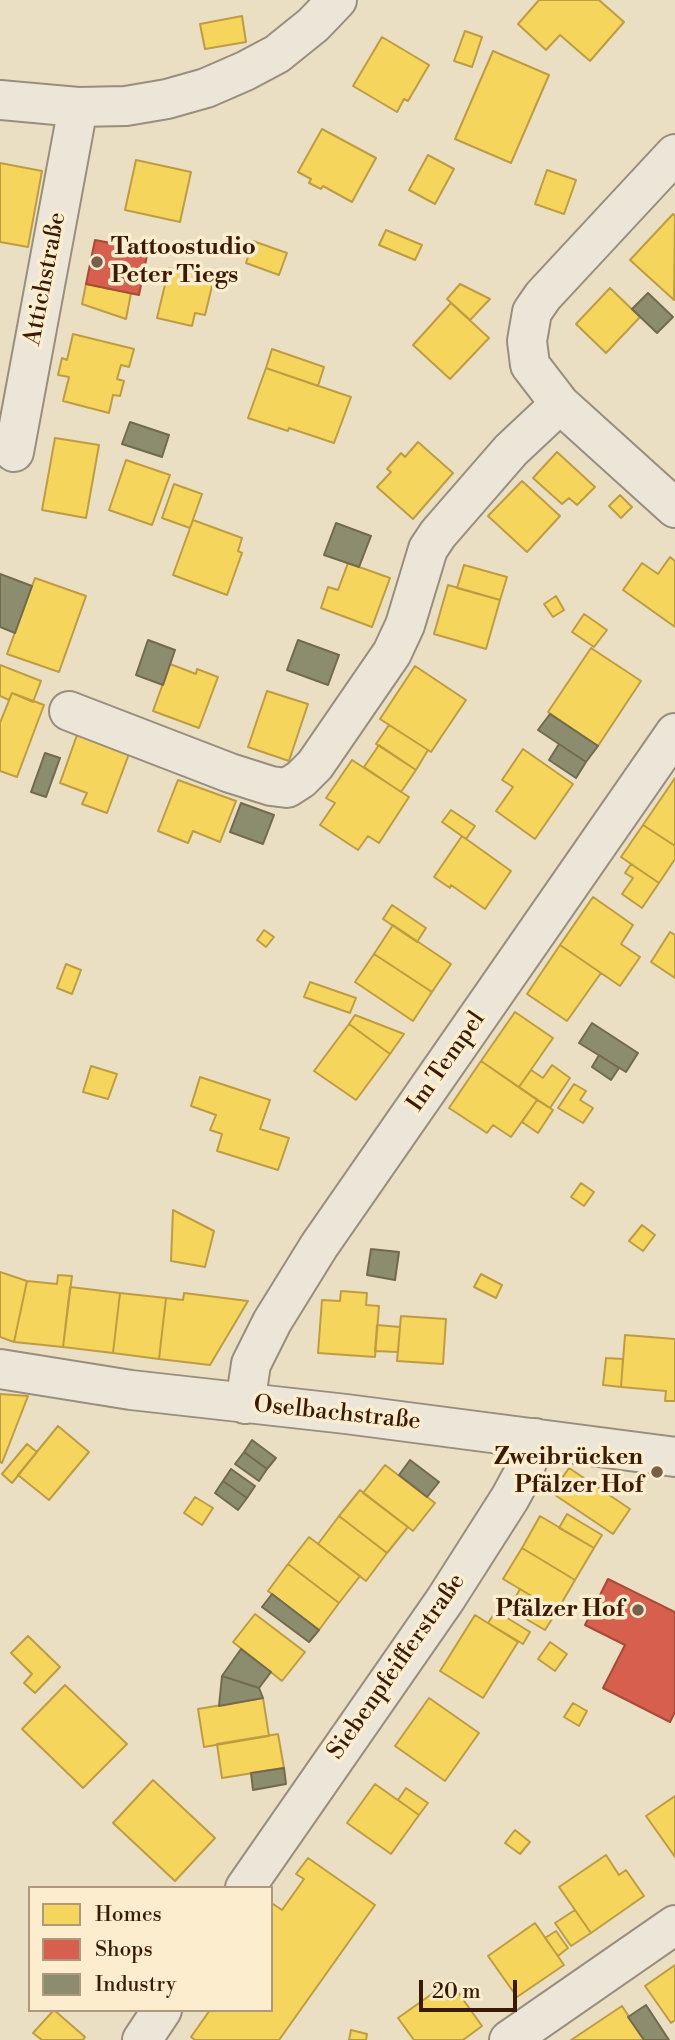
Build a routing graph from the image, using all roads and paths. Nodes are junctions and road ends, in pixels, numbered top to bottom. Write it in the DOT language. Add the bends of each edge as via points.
graph roads {
  1 [pos="337,0"];
  2 [pos="0,100"];
  3 [pos="78,107"];
  4 [pos="675,154"];
  5 [pos="560,404"];
  6 [pos="13,452"];
  7 [pos="675,508"];
  8 [pos="69,711"];
  9 [pos="675,733"];
  10 [pos="0,1369"];
  11 [pos="245,1404"];
  12 [pos="535,1437"];
  13 [pos="675,1457"];
  14 [pos="246,1886"];
  15 [pos="675,1925"];
  16 [pos="161,2012"];
  17 [pos="142,2040"];
  18 [pos="509,2040"];
  1 -- 3 [label="street" via="277,54 206,88 140,104"];
  2 -- 3 [label="street"];
  3 -- 6 [label="street, Attichstraße"];
  4 -- 5 [label="street" via="532,312 527,341 530,365"];
  5 -- 7 [label="street"];
  5 -- 8 [label="street" via="511,450 438,534 428,549 392,653 316,765 287,788 230,773"];
  9 -- 11 [label="street, Im Tempel" via="319,1246 251,1364"];
  10 -- 11 [label="street, Oselbachstraße"];
  11 -- 12 [label="street, Oselbachstraße"];
  12 -- 13 [label="street, Oselbachstraße"];
  12 -- 14 [label="street, Siebenpfeifferstraße" via="510,1498 452,1589"];
  15 -- 18 [label="street"];
  16 -- 17 [label="street"];
}
